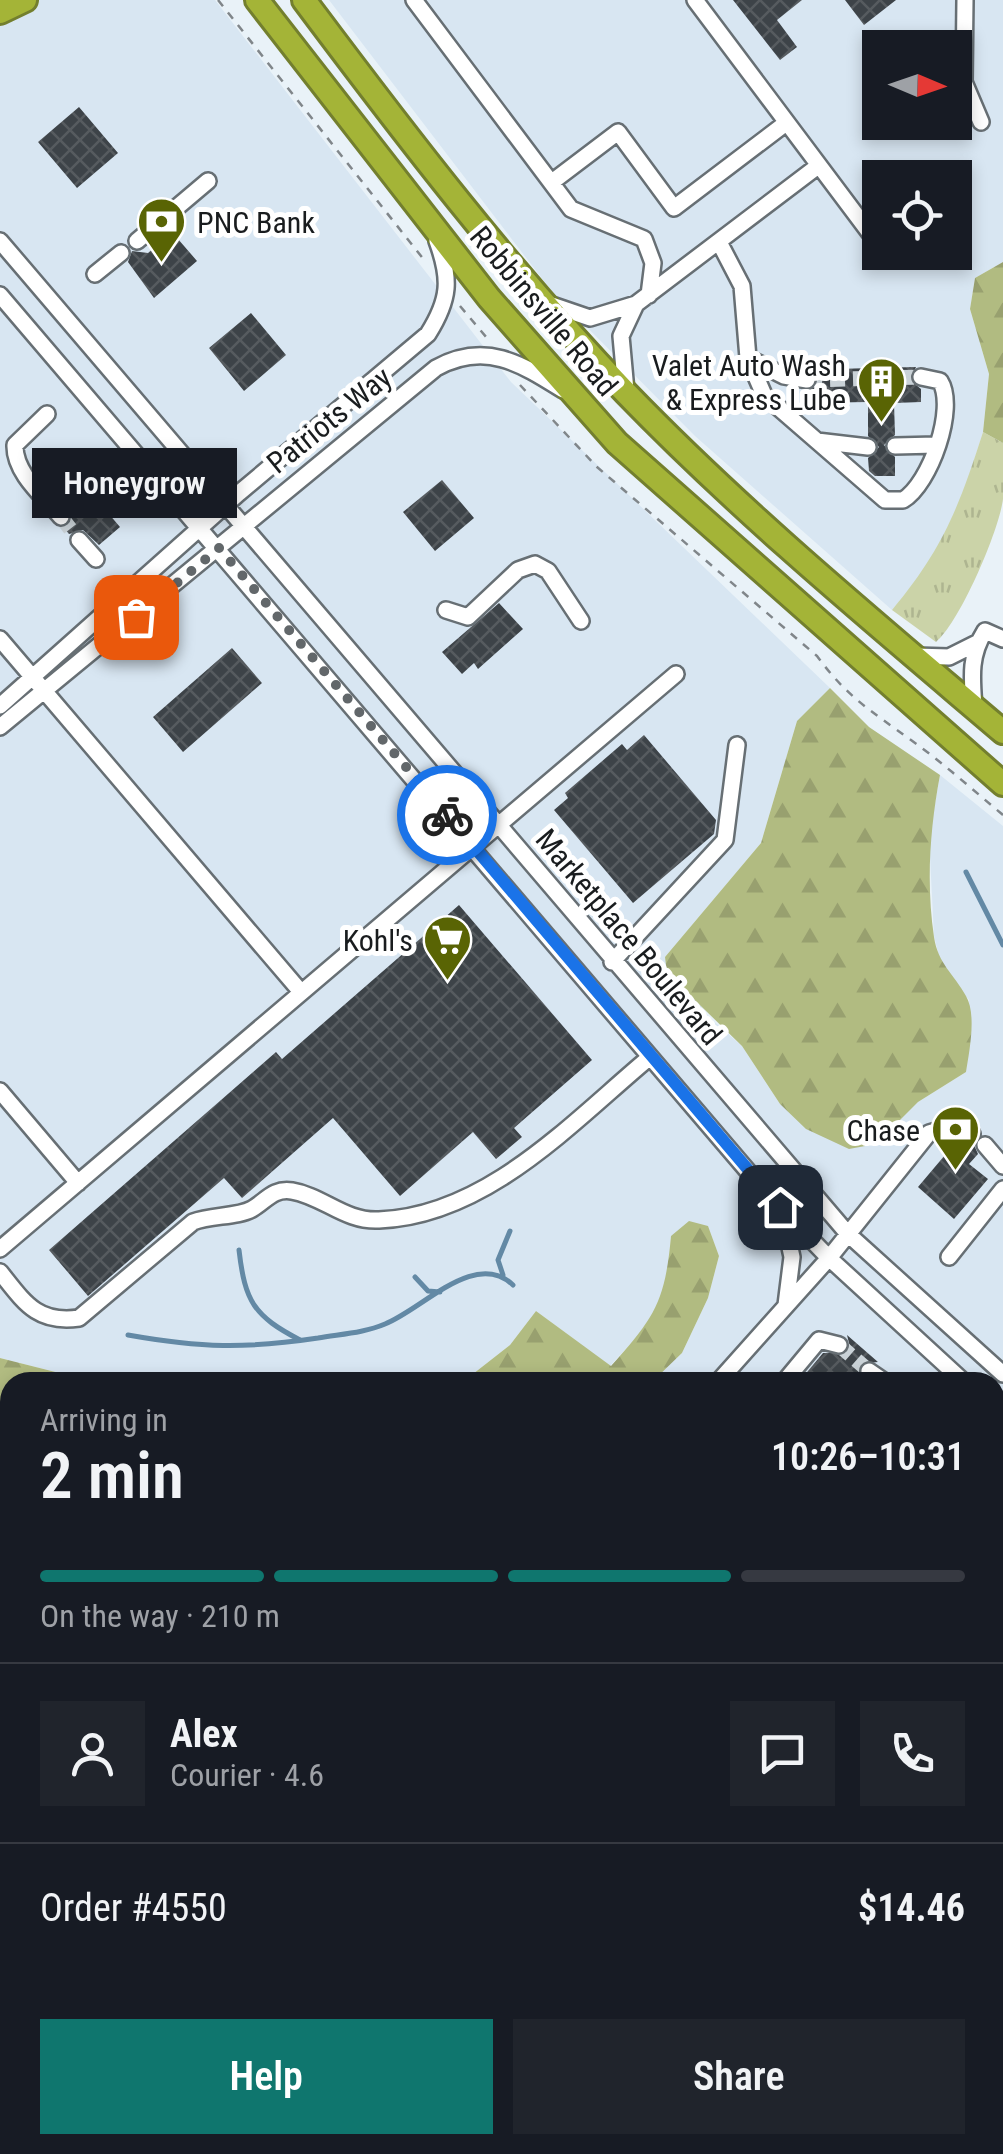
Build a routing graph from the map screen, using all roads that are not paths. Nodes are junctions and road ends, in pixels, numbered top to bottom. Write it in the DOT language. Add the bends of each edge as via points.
graph roads {
  1 [pos="25,0"];
  2 [pos="257,0"];
  3 [pos="304,0"];
  4 [pos="327,0"];
  5 [pos="414,0"];
  6 [pos="695,0"];
  7 [pos="965,0"];
  8 [pos="0,12"];
  9 [pos="348,58"];
  10 [pos="981,122"];
  11 [pos="786,123"];
  12 [pos="818,166"];
  13 [pos="208,181"];
  14 [pos="552,182"];
  15 [pos="428,219"];
  16 [pos="862,224"];
  17 [pos="137,240"];
  18 [pos="0,242"];
  19 [pos="718,242"];
  20 [pos="121,253"];
  21 [pos="95,274"];
  22 [pos="0,296"];
  23 [pos="643,299"];
  24 [pos="541,301"];
  25 [pos="748,358"];
  26 [pos="921,378"];
  27 [pos="808,380"];
  28 [pos="627,394"];
  29 [pos="575,397"];
  30 [pos="47,414"];
  31 [pos="814,440"];
  32 [pos="936,445"];
  33 [pos="895,446"];
  34 [pos="868,447"];
  35 [pos="226,505"];
  36 [pos="61,517"];
  37 [pos="244,526"];
  38 [pos="201,527"];
  39 [pos="80,540"];
  40 [pos="219,548"];
  41 [pos="96,559"];
  42 [pos="446,610"];
  43 [pos="580,621"];
  44 [pos="981,637"];
  45 [pos="0,639"];
  46 [pos="1003,639"];
  47 [pos="912,656"];
  48 [pos="676,674"];
  49 [pos="32,677"];
  50 [pos="45,693"];
  51 [pos="0,706"];
  52 [pos="974,707"];
  53 [pos="0,727"];
  54 [pos="1003,732"];
  55 [pos="737,745"];
  56 [pos="1003,784"];
  57 [pos="499,826"];
  58 [pos="474,848"];
  59 [pos="612,962"];
  60 [pos="301,992"];
  61 [pos="650,1057"];
  62 [pos="0,1091"];
  63 [pos="1003,1166"];
  64 [pos="78,1183"];
  65 [pos="1003,1189"];
  66 [pos="780,1207"];
  67 [pos="848,1234"];
  68 [pos="0,1249"];
  69 [pos="949,1256"];
  70 [pos="828,1258"];
  71 [pos="0,1272"];
  72 [pos="786,1306"];
  73 [pos="839,1345"];
  74 [pos="869,1370"];
  75 [pos="727,1372"];
  76 [pos="792,1372"];
  77 [pos="872,1372"];
  78 [pos="953,1372"];
  79 [pos="1001,1372"];
  1 -- 8 [label="highway"];
  2 -- 15 [label="highway, Robbinsville Road"];
  3 -- 9 [label="highway, Robbinsville Road"];
  4 -- 9 [label="highway"];
  5 -- 14 [label="street"];
  6 -- 11 [label="street"];
  7 -- 10 [label="street" via="964,82"];
  9 -- 24 [label="highway, Robbinsville Road"];
  11 -- 12 [label="street"];
  11 -- 14 [label="street" via="674,208 618,132"];
  12 -- 16 [label="street"];
  12 -- 19 [label="street"];
  13 -- 17 [label="street"];
  14 -- 23 [label="street" via="583,218 644,239 653,262"];
  15 -- 29 [label="highway, Robbinsville Road"];
  15 -- 35 [label="street, Patriots Way" via="449,290 428,334"];
  18 -- 35 [label="street, Marketplace Boulevard"];
  19 -- 23 [label="street"];
  19 -- 25 [label="street" via="742,286"];
  20 -- 21 [label="street"];
  22 -- 38 [label="street, Marketplace Boulevard"];
  23 -- 24 [label="street" via="590,318"];
  23 -- 28 [label="street" via="624,324 619,350"];
  24 -- 28 [label="highway, Robbinsville Road"];
  25 -- 27 [label="street"];
  25 -- 31 [label="street" via="773,407"];
  26 -- 32 [label="street" via="940,381 946,396"];
  28 -- 47 [label="highway, Robbinsville Road"];
  29 -- 37 [label="street, Patriots Way" via="502,356 453,359"];
  29 -- 56 [label="highway, Robbinsville Road" via="618,444"];
  30 -- 36 [label="street" via="15,454"];
  31 -- 32 [label="street" via="876,495 894,501 925,482"];
  31 -- 34 [label="street"];
  32 -- 33 [label="street"];
  35 -- 37 [label="street, Marketplace Boulevard"];
  35 -- 38 [label="street, Patriots Way"];
  37 -- 40 [label="street, Patriots Way"];
  37 -- 57 [label="street, Marketplace Boulevard"];
  38 -- 40 [label="street, Marketplace Boulevard"];
  38 -- 49 [label="street, Patriots Way"];
  39 -- 41 [label="street"];
  40 -- 50 [label="street, Patriots Way"];
  40 -- 58 [label="street, Marketplace Boulevard"];
  42 -- 43 [label="street" via="468,618 518,570 535,564 548,570"];
  44 -- 46 [label="street"];
  44 -- 47 [label="street" via="949,657"];
  44 -- 52 [label="street" via="971,671"];
  45 -- 49 [label="street"];
  47 -- 52 [label="highway, Robbinsville Road"];
  48 -- 57 [label="street"];
  49 -- 50 [label="street"];
  49 -- 51 [label="street, Patriots Way"];
  50 -- 53 [label="street, Patriots Way"];
  50 -- 60 [label="street"];
  52 -- 54 [label="highway, Robbinsville Road"];
  55 -- 59 [label="street" via="725,840"];
  57 -- 58 [label="street"];
  57 -- 59 [label="street, Marketplace Boulevard"];
  58 -- 60 [label="street"];
  58 -- 61 [label="street, Marketplace Boulevard"];
  59 -- 67 [label="street, Marketplace Boulevard"];
  60 -- 64 [label="street"];
  61 -- 66 [label="street, Marketplace Boulevard"];
  61 -- 71 [label="street" via="508,1175 413,1216 354,1218 292,1191 275,1192 254,1208 193,1222 78,1318 60,1321 32,1312"];
  62 -- 64 [label="street"];
  63 -- 67 [label="street" via="956,1125 928,1133"];
  64 -- 68 [label="street"];
  65 -- 69 [label="street"];
  66 -- 70 [label="street, Marketplace Boulevard"];
  66 -- 72 [label="street" via="792,1257"];
  67 -- 70 [label="street"];
  67 -- 79 [label="street, Marketplace Boulevard"];
  70 -- 72 [label="street"];
  70 -- 78 [label="street, Marketplace Boulevard"];
  72 -- 75 [label="street"];
  73 -- 76 [label="street" via="819,1340"];
  74 -- 77 [label="street"];
}
